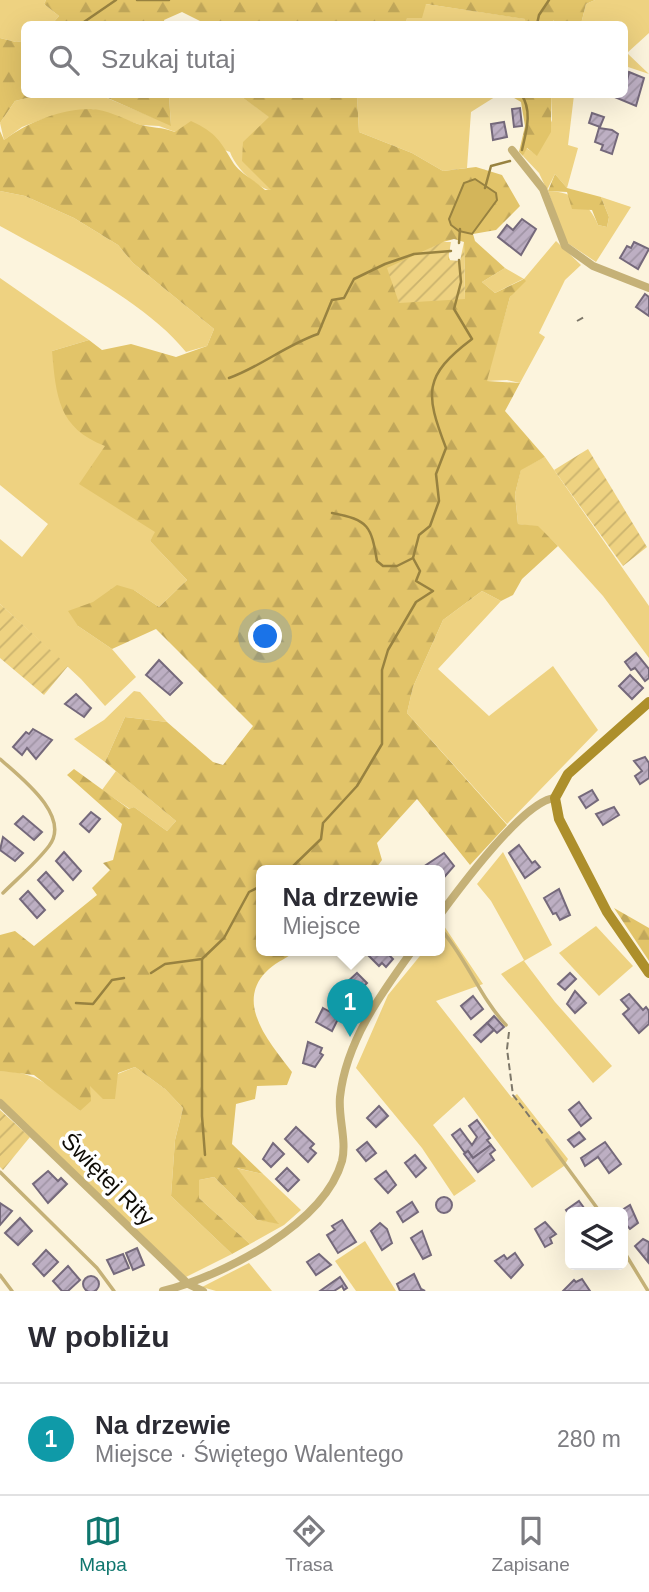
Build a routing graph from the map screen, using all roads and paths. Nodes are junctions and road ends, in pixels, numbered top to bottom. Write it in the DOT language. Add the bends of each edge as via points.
graph roads {
  1 [pos="512,150"];
  2 [pos="649,288"];
  3 [pos="584,317"];
  4 [pos="577,321"];
  5 [pos="649,702"];
  6 [pos="0,759"];
  7 [pos="555,797"];
  8 [pos="3,893"];
  9 [pos="445,909"];
  10 [pos="445,934"];
  11 [pos="408,956"];
  12 [pos="649,973"];
  13 [pos="506,1025"];
  14 [pos="0,1103"];
  15 [pos="547,1140"];
  16 [pos="0,1172"];
  17 [pos="596,1207"];
  18 [pos="628,1258"];
  19 [pos="0,1275"];
  20 [pos="188,1284"];
  21 [pos="199,1290"];
  22 [pos="12,1291"];
  23 [pos="114,1291"];
  24 [pos="163,1291"];
  25 [pos="648,1291"];
  1 -- 2 [label="street" via="543,189 565,246 593,266"];
  3 -- 4 [label="path"];
  5 -- 7 [label="street" via="568,774"];
  6 -- 8 [label="lane" via="29,785 49,811 55,829 51,845"];
  7 -- 9 [label="street" via="540,802 518,820"];
  7 -- 12 [label="street" via="559,819 607,912"];
  10 -- 13 [label="lane"];
  11 -- 20 [label="street" via="381,994 354,1045 340,1102 341,1163 323,1192 285,1233"];
  13 -- 15 [label="path" via="513,1095"];
  14 -- 20 [label="street, Świętej Rity"];
  15 -- 17 [label="lane"];
  16 -- 23 [label="lane" via="97,1268"];
  18 -- 25 [label="lane"];
  19 -- 22 [label="lane"];
  20 -- 21 [label="street, Świętej Rity"];
  20 -- 24 [label="street"];
}
